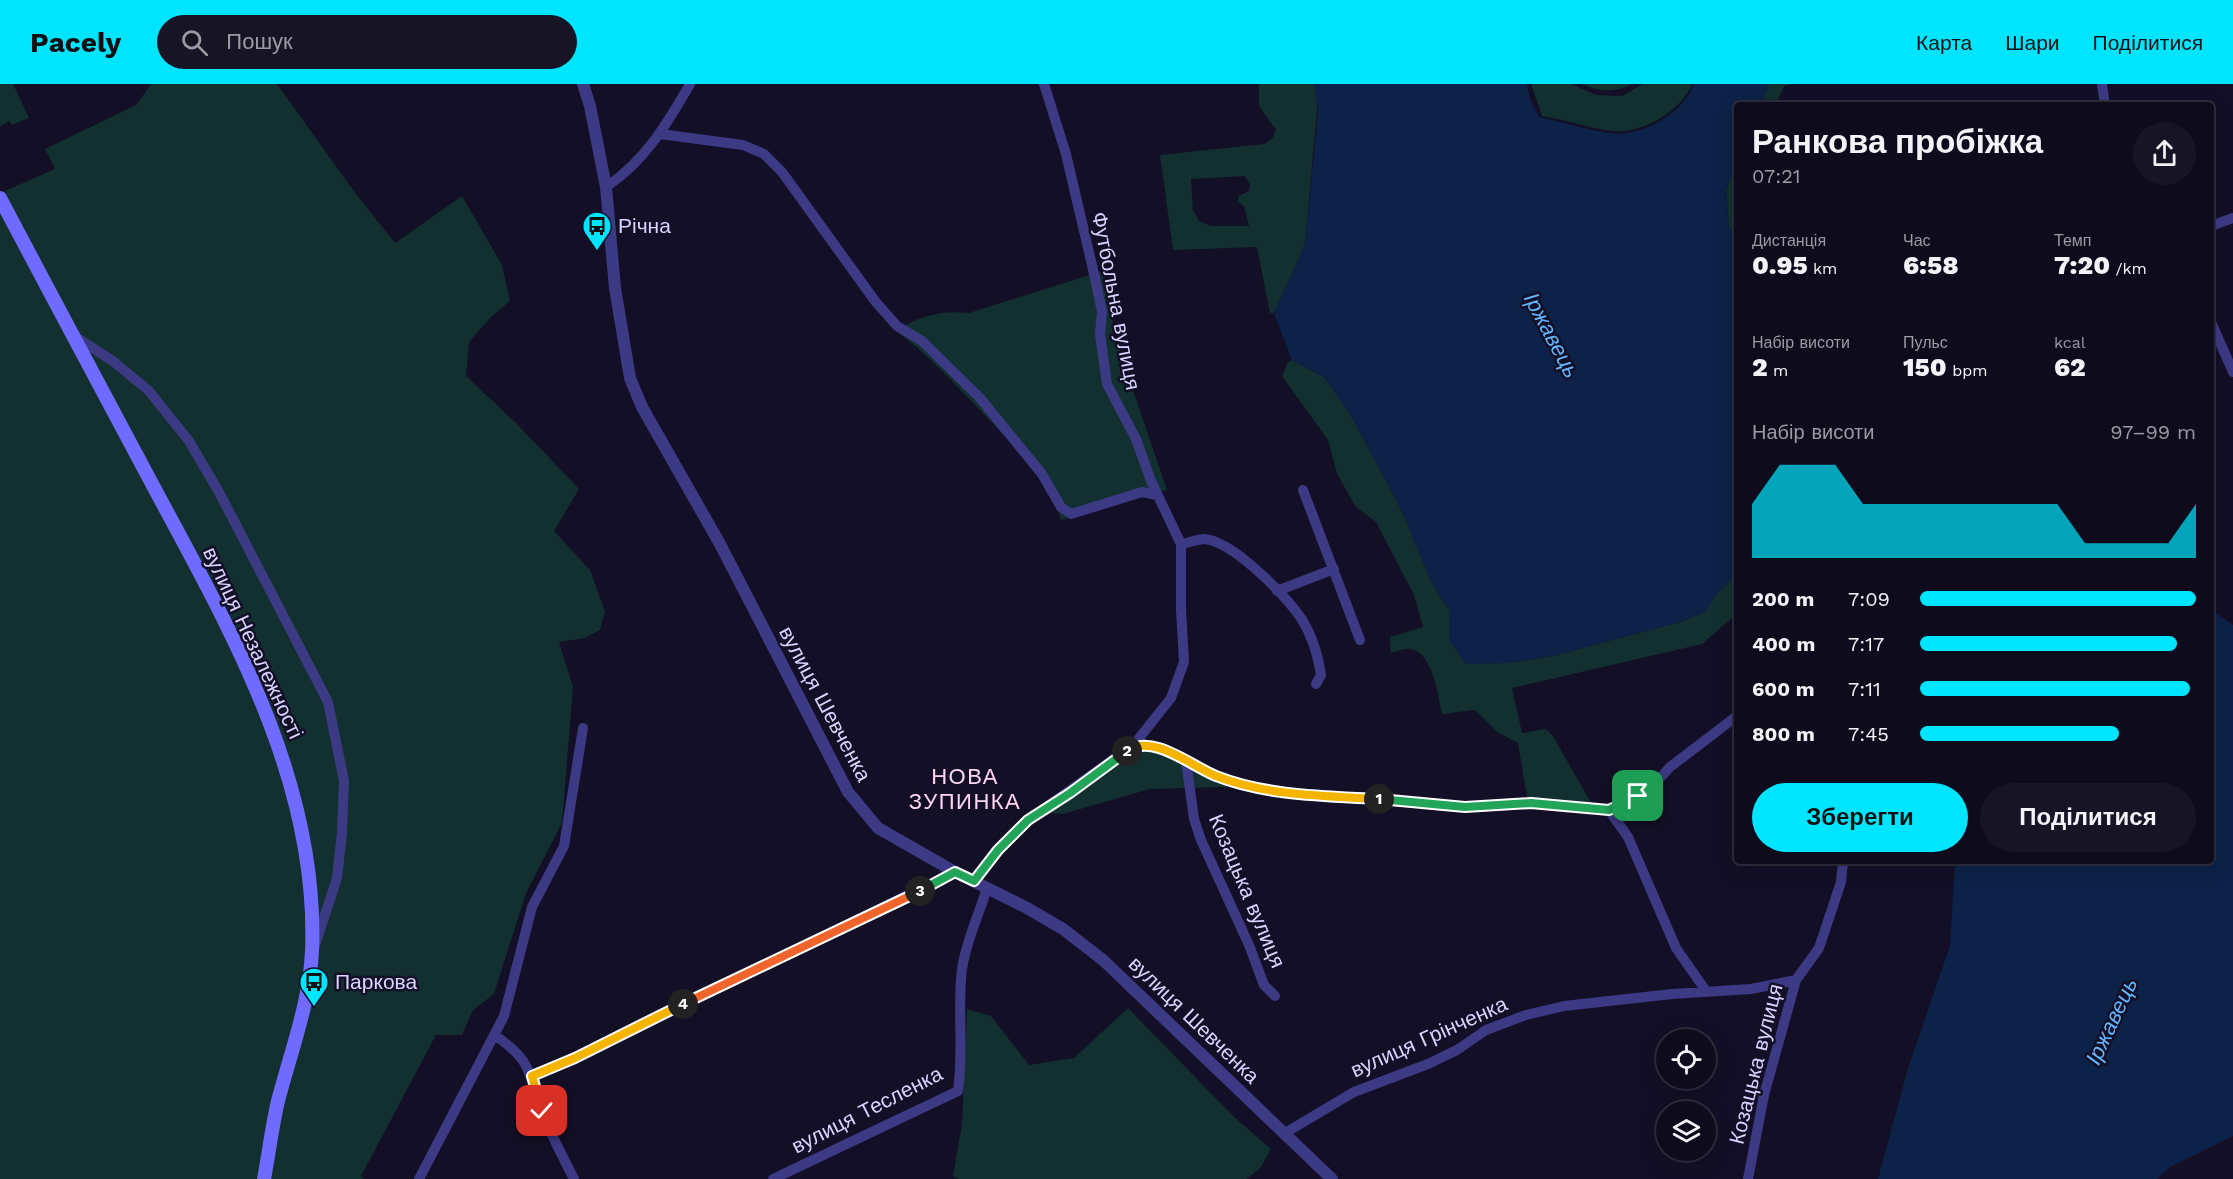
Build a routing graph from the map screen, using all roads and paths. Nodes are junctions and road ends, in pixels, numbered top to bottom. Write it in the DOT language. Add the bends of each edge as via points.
graph roads {
  1 [pos="582,84"];
  2 [pos="690,84"];
  3 [pos="1044,84"];
  4 [pos="2102,84"];
  5 [pos="2104,102"];
  6 [pos="660,134"];
  7 [pos="606,187"];
  8 [pos="0,198"];
  9 [pos="2233,218"];
  10 [pos="2214,225"];
  11 [pos="2214,329"];
  12 [pos="71,334"];
  13 [pos="2233,372"];
  14 [pos="1303,490"];
  15 [pos="1157,495"];
  16 [pos="1181,544"];
  17 [pos="1334,569"];
  18 [pos="1277,591"];
  19 [pos="1360,640"];
  20 [pos="1316,684"];
  21 [pos="1734,718"];
  22 [pos="583,728"];
  23 [pos="1131,747"];
  24 [pos="1186,761"];
  25 [pos="1609,810"];
  26 [pos="1843,864"];
  27 [pos="955,872"];
  28 [pos="974,881"];
  29 [pos="987,888"];
  30 [pos="312,952"];
  31 [pos="1797,980"];
  32 [pos="1706,991"];
  33 [pos="1275,996"];
  34 [pos="496,1036"];
  35 [pos="532,1076"];
  36 [pos="1285,1133"];
  37 [pos="264,1179"];
  38 [pos="419,1179"];
  39 [pos="574,1179"];
  40 [pos="773,1179"];
  41 [pos="1332,1179"];
  42 [pos="1748,1179"];
  1 -- 7 [label="street, вулиця Шевченка" via="590,105"];
  2 -- 6 [label="street"];
  3 -- 15 [label="street, Футбольна вулиця" via="1066,154 1095,278 1102,312 1100,334 1107,384 1136,438"];
  4 -- 5 [label="street"];
  6 -- 7 [label="street" via="628,172"];
  6 -- 15 [label="street" via="743,145 764,154 851,264 875,302 980,398 1036,466 1061,507 1071,514 1142,492"];
  7 -- 27 [label="street, вулиця Шевченка" via="610,249 624,345 630,378 642,407 720,544 848,792 878,828"];
  8 -- 12 [label="main road, вулиця Незалежності"];
  9 -- 10 [label="street"];
  11 -- 13 [label="street"];
  12 -- 30 [label="main road, вулиця Незалежності" via="222,618 271,723 296,801 306,854"];
  12 -- 30 [label="street" via="149,391 189,441 328,702 344,781 342,832 337,878"];
  14 -- 17 [label="street"];
  15 -- 16 [label="street, Футбольна вулиця"];
  16 -- 18 [label="street" via="1204,539 1222,545"];
  16 -- 23 [label="street" via="1184,662 1171,698"];
  17 -- 18 [label="street"];
  17 -- 19 [label="street"];
  18 -- 20 [label="street" via="1301,618 1311,639 1321,675"];
  21 -- 25 [label="street" via="1670,767 1651,788"];
  22 -- 34 [label="street" via="564,846 532,907"];
  23 -- 24 [label="street, Козацька вулиця" via="1166,750"];
  23 -- 28 [label="street" via="1028,820"];
  24 -- 25 [label="street, Козацька вулиця" via="1238,784 1274,791 1465,807 1531,803"];
  24 -- 33 [label="street, Козацька вулиця" via="1201,840 1250,945 1264,985"];
  25 -- 32 [label="street" via="1628,837 1676,948"];
  26 -- 31 [label="street, Козацька вулиця" via="1841,882 1819,948"];
  27 -- 28 [label="street, вулиця Шевченка"];
  27 -- 35 [label="street"];
  28 -- 29 [label="street, вулиця Шевченка"];
  29 -- 36 [label="street, вулиця Шевченка" via="1063,929 1103,960"];
  29 -- 40 [label="street, вулиця Тесленка" via="962,968 958,1091"];
  30 -- 37 [label="main road, вулиця Незалежності" via="307,994 277,1104"];
  31 -- 32 [label="street, вулиця Грінченка" via="1751,989"];
  31 -- 42 [label="street, Козацька вулиця" via="1764,1095"];
  32 -- 36 [label="street, вулиця Грінченка" via="1564,1006 1526,1015 1486,1030 1428,1064 1354,1092"];
  34 -- 35 [label="street" via="517,1050"];
  34 -- 38 [label="street"];
  35 -- 39 [label="street" via="542,1111"];
  36 -- 41 [label="street, вулиця Шевченка"];
}
